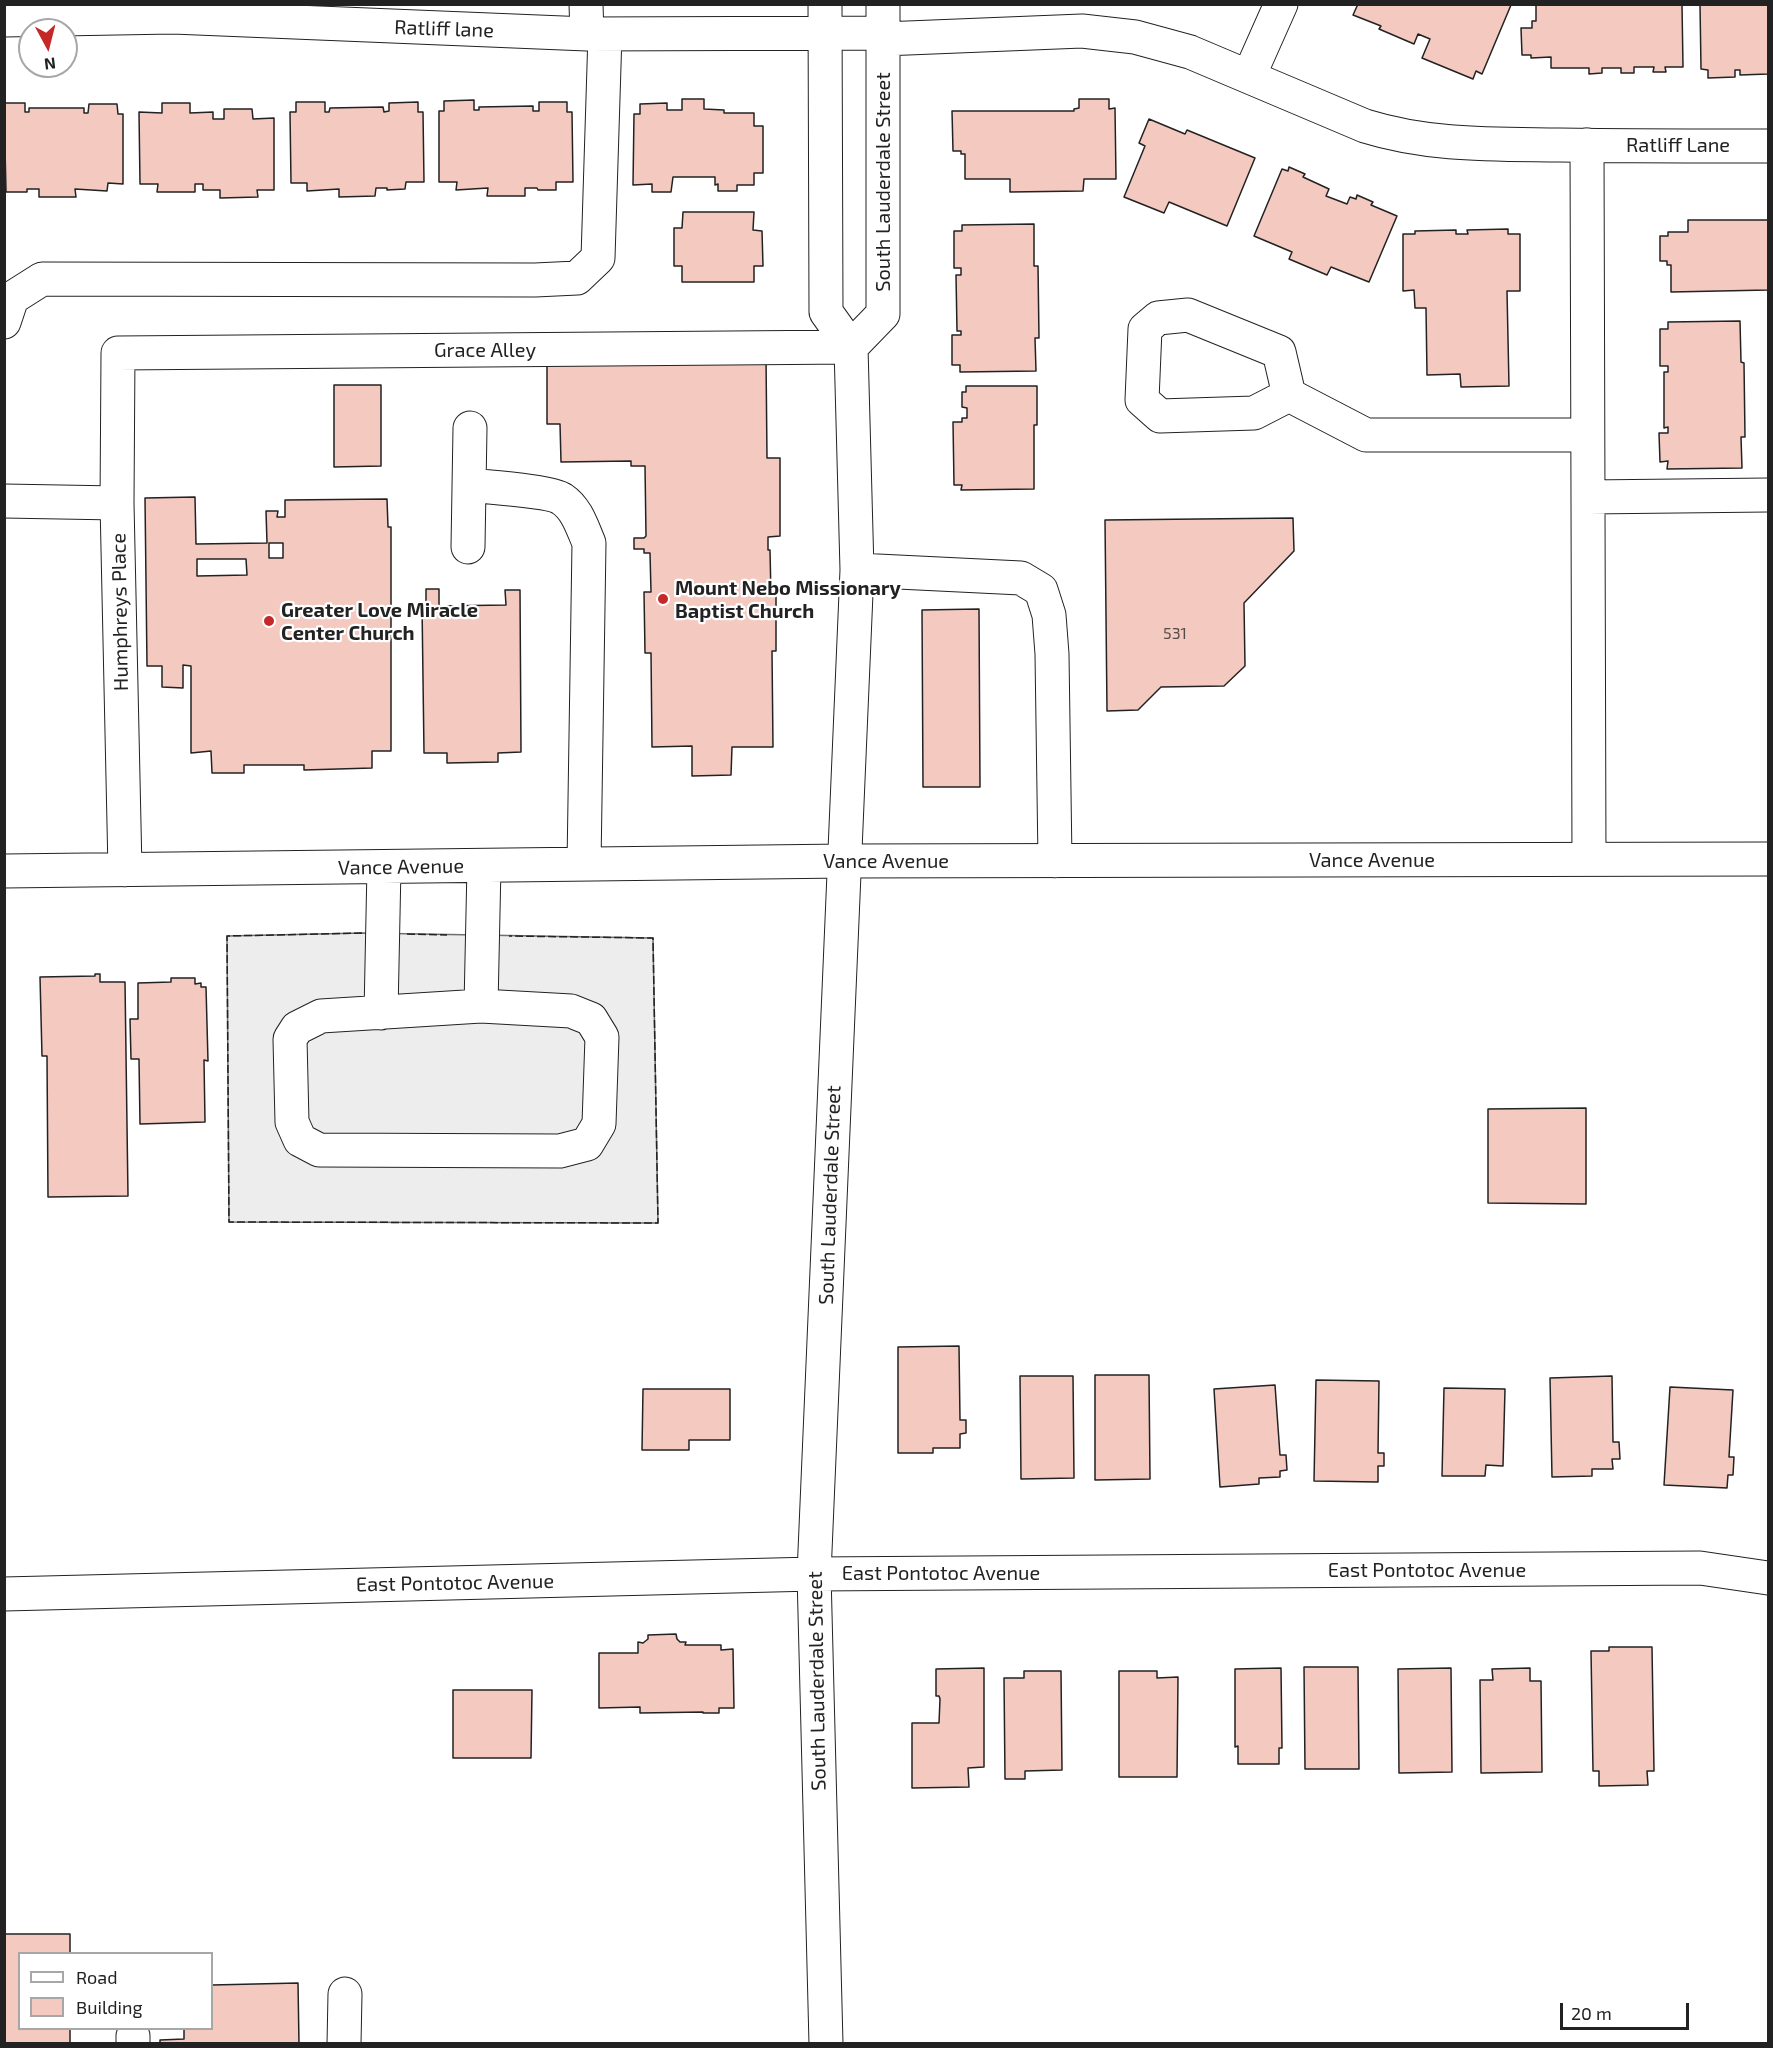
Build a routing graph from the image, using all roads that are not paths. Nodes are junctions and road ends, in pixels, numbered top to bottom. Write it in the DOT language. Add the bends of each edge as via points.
graph roads {
  1 [pos="1281,4"];
  2 [pos="173,11"];
  3 [pos="826,19"];
  4 [pos="4,21"];
  5 [pos="593,24"];
  6 [pos="883,25"];
  7 [pos="1249,76"];
  8 [pos="1587,145"];
  9 [pos="1768,146"];
  10 [pos="4,322"];
  11 [pos="851,347"];
  12 [pos="118,353"];
  13 [pos="1289,395"];
  14 [pos="470,428"];
  15 [pos="1587,435"];
  16 [pos="469,485"];
  17 [pos="1768,495"];
  18 [pos="1588,497"];
  19 [pos="4,501"];
  20 [pos="117,502"];
  21 [pos="468,547"];
  22 [pos="857,570"];
  23 [pos="1588,859"];
  24 [pos="1768,859"];
  25 [pos="844,861"];
  26 [pos="1055,861"];
  27 [pos="584,864"];
  28 [pos="484,866"];
  29 [pos="384,867"];
  30 [pos="125,870"];
  31 [pos="4,871"];
  32 [pos="481,1006"];
  33 [pos="381,1012"];
  34 [pos="814,1574"];
  35 [pos="1768,1578"];
  36 [pos="4,1594"];
  37 [pos="345,1994"];
  38 [pos="344,2043"];
  39 [pos="826,2043"];
  1 -- 7 [label="street"];
  2 -- 4 [label="street, Ratliff lane"];
  2 -- 5 [label="street, Ratliff lane"];
  3 -- 5 [label="street, Ratliff lane"];
  3 -- 6 [label="street, Ratliff lane"];
  3 -- 11 [label="street" via="826,312"];
  5 -- 10 [label="street" via="598,258 577,278 42,279 12,298"];
  6 -- 7 [label="street, Ratliff lane" via="1109,33 1190,52"];
  6 -- 11 [label="street, South Lauderdale Street" via="883,314"];
  7 -- 8 [label="street, Ratliff Lane" via="1390,134 1454,144"];
  8 -- 9 [label="street, Ratliff Lane"];
  8 -- 15 [label="street"];
  11 -- 12 [label="street, Grace Alley"];
  11 -- 22 [label="street, South Lauderdale Street"];
  12 -- 20 [label="street, Humphreys Place"];
  13 -- 13 [label="street" via="1254,414 1160,416 1142,400 1145,329 1158,318 1188,315 1279,352"];
  13 -- 15 [label="street" via="1366,435"];
  14 -- 16 [label="street"];
  15 -- 18 [label="street"];
  16 -- 21 [label="street"];
  16 -- 27 [label="street" via="561,498 576,513 589,543"];
  17 -- 18 [label="street"];
  18 -- 23 [label="street"];
  19 -- 20 [label="street"];
  20 -- 30 [label="street, Humphreys Place"];
  22 -- 25 [label="street, South Lauderdale Street"];
  22 -- 26 [label="street" via="1021,578 1041,590 1049,615 1052,654"];
  23 -- 24 [label="street, Vance Avenue"];
  23 -- 26 [label="street, Vance Avenue"];
  25 -- 26 [label="street, Vance Avenue"];
  25 -- 27 [label="street, Vance Avenue"];
  25 -- 34 [label="street, South Lauderdale Street"];
  27 -- 28 [label="street, Vance Avenue"];
  28 -- 29 [label="street, Vance Avenue"];
  28 -- 32 [label="street"];
  29 -- 30 [label="street, Vance Avenue"];
  29 -- 33 [label="street"];
  30 -- 31 [label="street, Vance Avenue"];
  32 -- 33 [label="street"];
  32 -- 33 [label="street" via="571,1011 591,1019 602,1037 599,1124 587,1144 560,1151 320,1150 300,1140 292,1122 293,1033 321,1016"];
  34 -- 35 [label="street, East Pontotoc Avenue" via="1700,1568"];
  34 -- 36 [label="street, East Pontotoc Avenue"];
  34 -- 39 [label="street, South Lauderdale Street"];
  37 -- 38 [label="street"];
}
